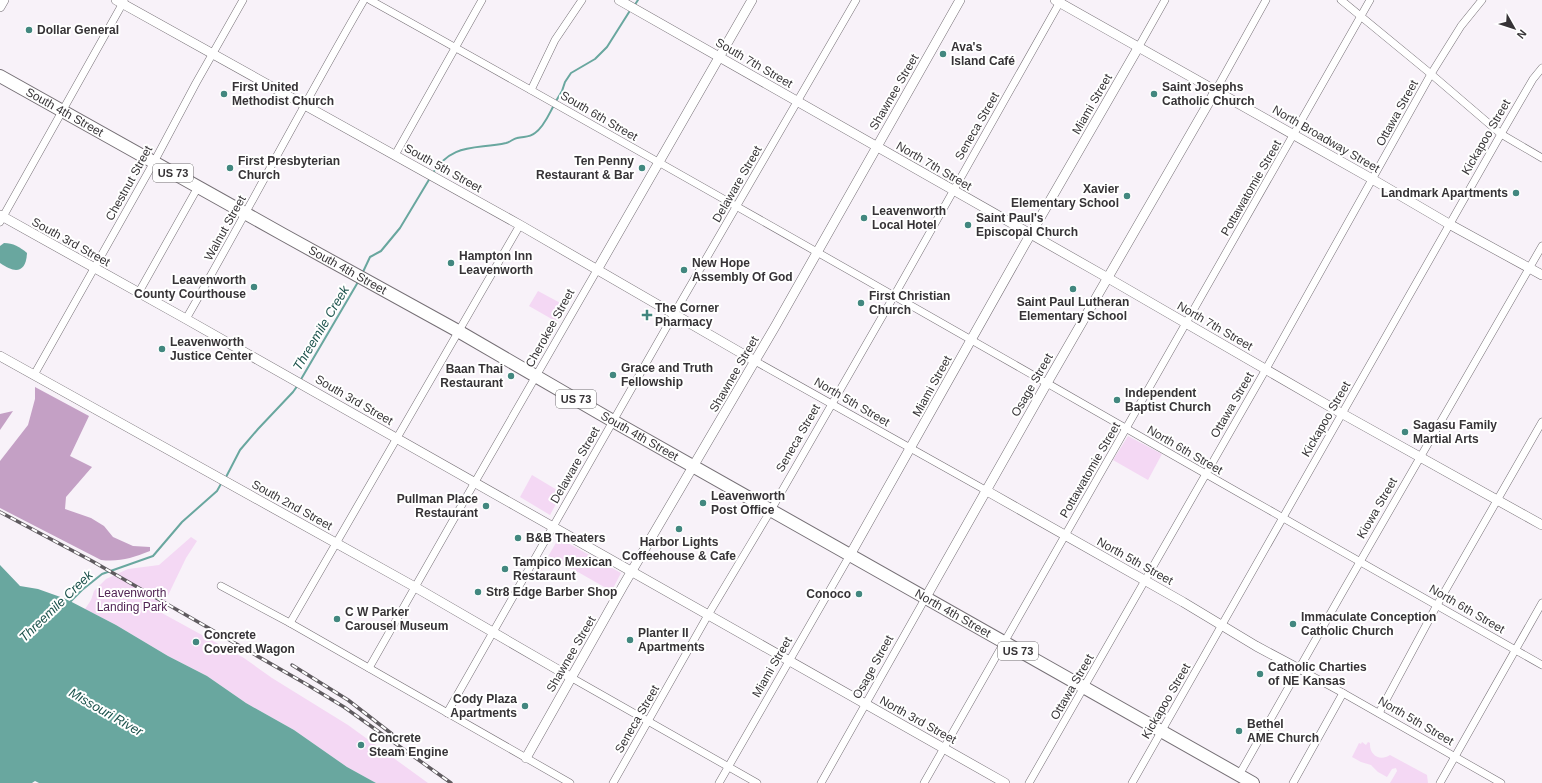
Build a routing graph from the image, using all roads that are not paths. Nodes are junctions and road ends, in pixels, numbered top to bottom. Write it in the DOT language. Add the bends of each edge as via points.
graph roads {
  1 [pos="4,0"];
  2 [pos="243,0"];
  3 [pos="364,0"];
  4 [pos="370,0"];
  5 [pos="482,0"];
  6 [pos="582,0"];
  7 [pos="619,0"];
  8 [pos="752,0"];
  9 [pos="856,0"];
  10 [pos="960,0"];
  11 [pos="1165,0"];
  12 [pos="1266,0"];
  13 [pos="1340,0"];
  14 [pos="1370,0"];
  15 [pos="1482,0"];
  16 [pos="121,1"];
  17 [pos="1059,1"];
  18 [pos="0,7"];
  19 [pos="1360,16"];
  20 [pos="456,48"];
  21 [pos="1138,48"];
  22 [pos="212,54"];
  23 [pos="720,57"];
  24 [pos="1542,68"];
  25 [pos="1431,74"];
  26 [pos="0,76"];
  27 [pos="531,90"];
  28 [pos="1216,90"];
  29 [pos="798,101"];
  30 [pos="305,105"];
  31 [pos="63,111"];
  32 [pos="1294,134"];
  33 [pos="1501,134"];
  34 [pos="877,148"];
  35 [pos="395,155"];
  36 [pos="1542,158"];
  37 [pos="154,162"];
  38 [pos="659,163"];
  39 [pos="1372,179"];
  40 [pos="198,186"];
  41 [pos="953,191"];
  42 [pos="736,207"];
  43 [pos="246,214"];
  44 [pos="1,218"];
  45 [pos="1449,224"];
  46 [pos="520,225"];
  47 [pos="1031,234"];
  48 [pos="1542,246"];
  49 [pos="817,253"];
  50 [pos="93,268"];
  51 [pos="1530,268"];
  52 [pos="597,270"];
  53 [pos="1542,275"];
  54 [pos="1108,278"];
  55 [pos="139,292"];
  56 [pos="894,296"];
  57 [pos="674,314"];
  58 [pos="186,319"];
  59 [pos="1186,323"];
  60 [pos="458,331"];
  61 [pos="971,341"];
  62 [pos="0,356"];
  63 [pos="755,361"];
  64 [pos="1266,369"];
  65 [pos="34,375"];
  66 [pos="537,376"];
  67 [pos="1047,383"];
  68 [pos="830,404"];
  69 [pos="1342,413"];
  70 [pos="613,421"];
  71 [pos="1542,422"];
  72 [pos="1126,428"];
  73 [pos="396,438"];
  74 [pos="910,449"];
  75 [pos="1420,457"];
  76 [pos="694,466"];
  77 [pos="1205,474"];
  78 [pos="474,482"];
  79 [pos="986,491"];
  80 [pos="1498,500"];
  81 [pos="771,510"];
  82 [pos="1282,517"];
  83 [pos="1542,525"];
  84 [pos="553,526"];
  85 [pos="1065,536"];
  86 [pos="336,543"];
  87 [pos="850,555"];
  88 [pos="1360,561"];
  89 [pos="632,571"];
  90 [pos="1146,580"];
  91 [pos="220,586"];
  92 [pos="415,587"];
  93 [pos="926,597"];
  94 [pos="1542,603"];
  95 [pos="1437,605"];
  96 [pos="708,615"];
  97 [pos="290,624"];
  98 [pos="1221,626"];
  99 [pos="492,633"];
  100 [pos="1004,643"];
  101 [pos="1515,650"];
  102 [pos="789,661"];
  103 [pos="1542,665"];
  104 [pos="369,668"];
  105 [pos="1299,669"];
  106 [pos="572,678"];
  107 [pos="1084,688"];
  108 [pos="1343,693"];
  109 [pos="866,705"];
  110 [pos="447,713"];
  111 [pos="1379,713"];
  112 [pos="648,722"];
  113 [pos="1162,731"];
  114 [pos="944,748"];
  115 [pos="1455,757"];
  116 [pos="526,758"];
  117 [pos="728,767"];
  118 [pos="1237,779"];
  119 [pos="570,783"];
  120 [pos="613,783"];
  121 [pos="719,783"];
  122 [pos="757,783"];
  123 [pos="821,783"];
  124 [pos="924,783"];
  125 [pos="1004,783"];
  126 [pos="1029,783"];
  127 [pos="1132,783"];
  128 [pos="1253,783"];
  129 [pos="1293,783"];
  130 [pos="1440,783"];
  131 [pos="1501,783"];
  1 -- 18 [label="street"];
  2 -- 22 [label="street, Chestnut Street"];
  3 -- 30 [label="street, Walnut Street"];
  4 -- 20 [label="street, South 6th Street"];
  5 -- 20 [label="street"];
  6 -- 27 [label="street" via="555,40"];
  7 -- 23 [label="street, South 7th Street"];
  8 -- 23 [label="street, Cherokee Street"];
  9 -- 29 [label="street, Delaware Street"];
  10 -- 34 [label="street, Shawnee Street"];
  11 -- 21 [label="street, Miami Street"];
  12 -- 28 [label="street, Osage Street"];
  13 -- 19 [label="street"];
  14 -- 19 [label="street, Pottawatomie Street"];
  15 -- 25 [label="street, Ottawa Street" via="1461,26"];
  16 -- 22 [label="street, South 5th Street"];
  16 -- 31 [label="street"];
  17 -- 21 [label="street, North Broadway Street"];
  17 -- 41 [label="street, Seneca Street"];
  19 -- 25 [label="street"];
  19 -- 32 [label="street, Pottawatomie Street"];
  20 -- 27 [label="street, South 6th Street"];
  20 -- 35 [label="street"];
  21 -- 28 [label="street, North Broadway Street"];
  21 -- 47 [label="street, Miami Street"];
  22 -- 30 [label="street, South 5th Street"];
  22 -- 37 [label="street, Chestnut Street"];
  23 -- 29 [label="street, South 7th Street"];
  23 -- 38 [label="street, Cherokee Street"];
  24 -- 33 [label="street, Kickapoo Street"];
  25 -- 33 [label="street"];
  25 -- 39 [label="street, Ottawa Street"];
  26 -- 31 [label="highway, South 4th Street / US 73"];
  27 -- 38 [label="street, South 6th Street"];
  28 -- 32 [label="street, North Broadway Street"];
  28 -- 54 [label="street, Osage Street"];
  29 -- 34 [label="street, South 7th Street"];
  29 -- 42 [label="street, Delaware Street"];
  30 -- 35 [label="street, South 5th Street"];
  30 -- 43 [label="street, Walnut Street"];
  31 -- 37 [label="highway, South 4th Street / US 73"];
  31 -- 44 [label="street"];
  32 -- 39 [label="street, North Broadway Street"];
  32 -- 59 [label="street, Pottawatomie Street"];
  33 -- 36 [label="street"];
  33 -- 45 [label="street, Kickapoo Street"];
  34 -- 41 [label="street, North 7th Street"];
  34 -- 49 [label="street, Shawnee Street"];
  35 -- 46 [label="street, South 5th Street"];
  37 -- 40 [label="highway, South 4th Street / US 73"];
  37 -- 50 [label="street, Chestnut Street"];
  38 -- 42 [label="street, South 6th Street"];
  38 -- 52 [label="street, Cherokee Street"];
  39 -- 45 [label="street, North Broadway Street"];
  39 -- 64 [label="street, Ottawa Street"];
  40 -- 43 [label="highway, South 4th Street / US 73"];
  40 -- 55 [label="street"];
  41 -- 47 [label="street, North 7th Street"];
  41 -- 56 [label="street, Seneca Street"];
  42 -- 49 [label="street, South 6th Street"];
  42 -- 57 [label="street, Delaware Street"];
  43 -- 58 [label="street, Walnut Street"];
  43 -- 60 [label="highway, South 4th Street / US 73"];
  44 -- 50 [label="street, South 3rd Street"];
  45 -- 51 [label="street, North Broadway Street"];
  45 -- 69 [label="street, Kickapoo Street"];
  46 -- 52 [label="street, South 5th Street"];
  46 -- 60 [label="street"];
  47 -- 54 [label="street, North 7th Street"];
  47 -- 61 [label="street, Miami Street"];
  48 -- 51 [label="street, Kiowa Street"];
  49 -- 56 [label="street, North 6th Street"];
  49 -- 63 [label="street, Shawnee Street"];
  50 -- 55 [label="street, South 3rd Street"];
  50 -- 65 [label="street, Chestnut Street"];
  51 -- 53 [label="street, North Broadway Street"];
  51 -- 75 [label="street, Kiowa Street"];
  52 -- 57 [label="street, South 5th Street"];
  52 -- 66 [label="street, Cherokee Street"];
  54 -- 59 [label="street, North 7th Street"];
  54 -- 67 [label="street, Osage Street"];
  55 -- 58 [label="street, South 3rd Street"];
  56 -- 61 [label="street, North 6th Street"];
  56 -- 68 [label="street, Seneca Street"];
  57 -- 63 [label="street, South 5th Street"];
  57 -- 70 [label="street, Delaware Street"];
  58 -- 73 [label="street, South 3rd Street"];
  59 -- 64 [label="street, North 7th Street"];
  59 -- 72 [label="street, Pottawatomie Street"];
  60 -- 66 [label="highway, South 4th Street / US 73"];
  60 -- 73 [label="street"];
  61 -- 67 [label="street, North 6th Street"];
  61 -- 74 [label="street, Miami Street"];
  62 -- 65 [label="street, South 2nd Street"];
  63 -- 68 [label="street, North 5th Street"];
  63 -- 76 [label="street, Shawnee Street"];
  64 -- 69 [label="street, North 7th Street"];
  64 -- 77 [label="street, Ottawa Street"];
  65 -- 86 [label="street, South 2nd Street"];
  66 -- 70 [label="highway, South 4th Street / US 73"];
  66 -- 78 [label="street, Cherokee Street"];
  67 -- 72 [label="street, North 6th Street"];
  67 -- 79 [label="street, Osage Street"];
  68 -- 74 [label="street, North 5th Street"];
  68 -- 81 [label="street, Seneca Street"];
  69 -- 75 [label="street, North 7th Street"];
  69 -- 82 [label="street, Kickapoo Street"];
  70 -- 76 [label="highway, South 4th Street / US 73"];
  70 -- 84 [label="street, Delaware Street"];
  71 -- 80 [label="street"];
  72 -- 77 [label="street, North 6th Street"];
  72 -- 85 [label="street, Pottawatomie Street"];
  73 -- 78 [label="street, South 3rd Street"];
  73 -- 86 [label="street"];
  74 -- 79 [label="street, North 5th Street"];
  74 -- 87 [label="street, Miami Street"];
  75 -- 80 [label="street, North 7th Street"];
  75 -- 88 [label="street, Kiowa Street"];
  76 -- 81 [label="highway, North 4th Street / US 73"];
  76 -- 89 [label="street, Shawnee Street"];
  77 -- 82 [label="street, North 6th Street"];
  77 -- 90 [label="street, Ottawa Street"];
  78 -- 84 [label="street, South 3rd Street"];
  78 -- 92 [label="street, Cherokee Street"];
  79 -- 85 [label="street, North 5th Street"];
  79 -- 93 [label="street, Osage Street"];
  80 -- 83 [label="street, North 7th Street"];
  80 -- 95 [label="street"];
  81 -- 87 [label="highway, North 4th Street / US 73"];
  81 -- 96 [label="street, Seneca Street"];
  82 -- 88 [label="street, North 6th Street"];
  82 -- 98 [label="street, Kickapoo Street"];
  84 -- 89 [label="street, South 3rd Street"];
  84 -- 99 [label="street, Delaware Street"];
  85 -- 90 [label="street, North 5th Street"];
  85 -- 100 [label="street, Pottawatomie Street"];
  86 -- 92 [label="street, South 2nd Street"];
  86 -- 97 [label="street"];
  87 -- 93 [label="highway, North 4th Street / US 73"];
  87 -- 102 [label="street, Miami Street"];
  88 -- 95 [label="street, North 6th Street"];
  88 -- 105 [label="street, Kiowa Street"];
  89 -- 96 [label="street, North 3rd Street"];
  89 -- 106 [label="street, Shawnee Street"];
  90 -- 98 [label="street, North 5th Street"];
  90 -- 107 [label="street, Ottawa Street"];
  91 -- 97 [label="street"];
  92 -- 99 [label="street, South 2nd Street"];
  92 -- 104 [label="street, Cherokee Street"];
  93 -- 100 [label="highway, North 4th Street / US 73"];
  93 -- 109 [label="street, Osage Street"];
  94 -- 101 [label="street"];
  95 -- 101 [label="street, North 6th Street"];
  95 -- 111 [label="street"];
  96 -- 102 [label="street, North 3rd Street"];
  96 -- 112 [label="street, Seneca Street"];
  97 -- 104 [label="street"];
  98 -- 105 [label="street, North 5th Street"];
  98 -- 113 [label="street, Kickapoo Street"];
  99 -- 106 [label="street, South 2nd Street"];
  99 -- 110 [label="street, Delaware Street"];
  100 -- 107 [label="highway, North 4th Street / US 73"];
  100 -- 114 [label="street, Pottawatomie Street"];
  101 -- 103 [label="street, North 6th Street"];
  101 -- 115 [label="street"];
  102 -- 109 [label="street, North 3rd Street"];
  102 -- 117 [label="street, Miami Street"];
  104 -- 110 [label="street"];
  105 -- 108 [label="street, North 5th Street"];
  105 -- 118 [label="street, Kiowa Street"];
  106 -- 112 [label="street"];
  106 -- 116 [label="street, Shawnee Street"];
  107 -- 113 [label="highway, North 4th Street / US 73"];
  107 -- 126 [label="street, Ottawa Street"];
  108 -- 111 [label="street, North 5th Street"];
  108 -- 129 [label="street"];
  109 -- 114 [label="street, North 3rd Street"];
  109 -- 123 [label="street, Osage Street"];
  110 -- 116 [label="street"];
  111 -- 115 [label="street, North 5th Street"];
  112 -- 117 [label="street"];
  112 -- 120 [label="street, Seneca Street"];
  113 -- 118 [label="highway, North 4th Street / US 73"];
  113 -- 127 [label="street, Kickapoo Street"];
  114 -- 124 [label="street, Pottawatomie Street"];
  114 -- 125 [label="street, North 3rd Street"];
  115 -- 130 [label="street"];
  115 -- 131 [label="street, North 5th Street"];
  116 -- 119 [label="street"];
  117 -- 121 [label="street, Miami Street"];
  117 -- 122 [label="street"];
  118 -- 128 [label="highway, North 4th Street / US 73"];
}
